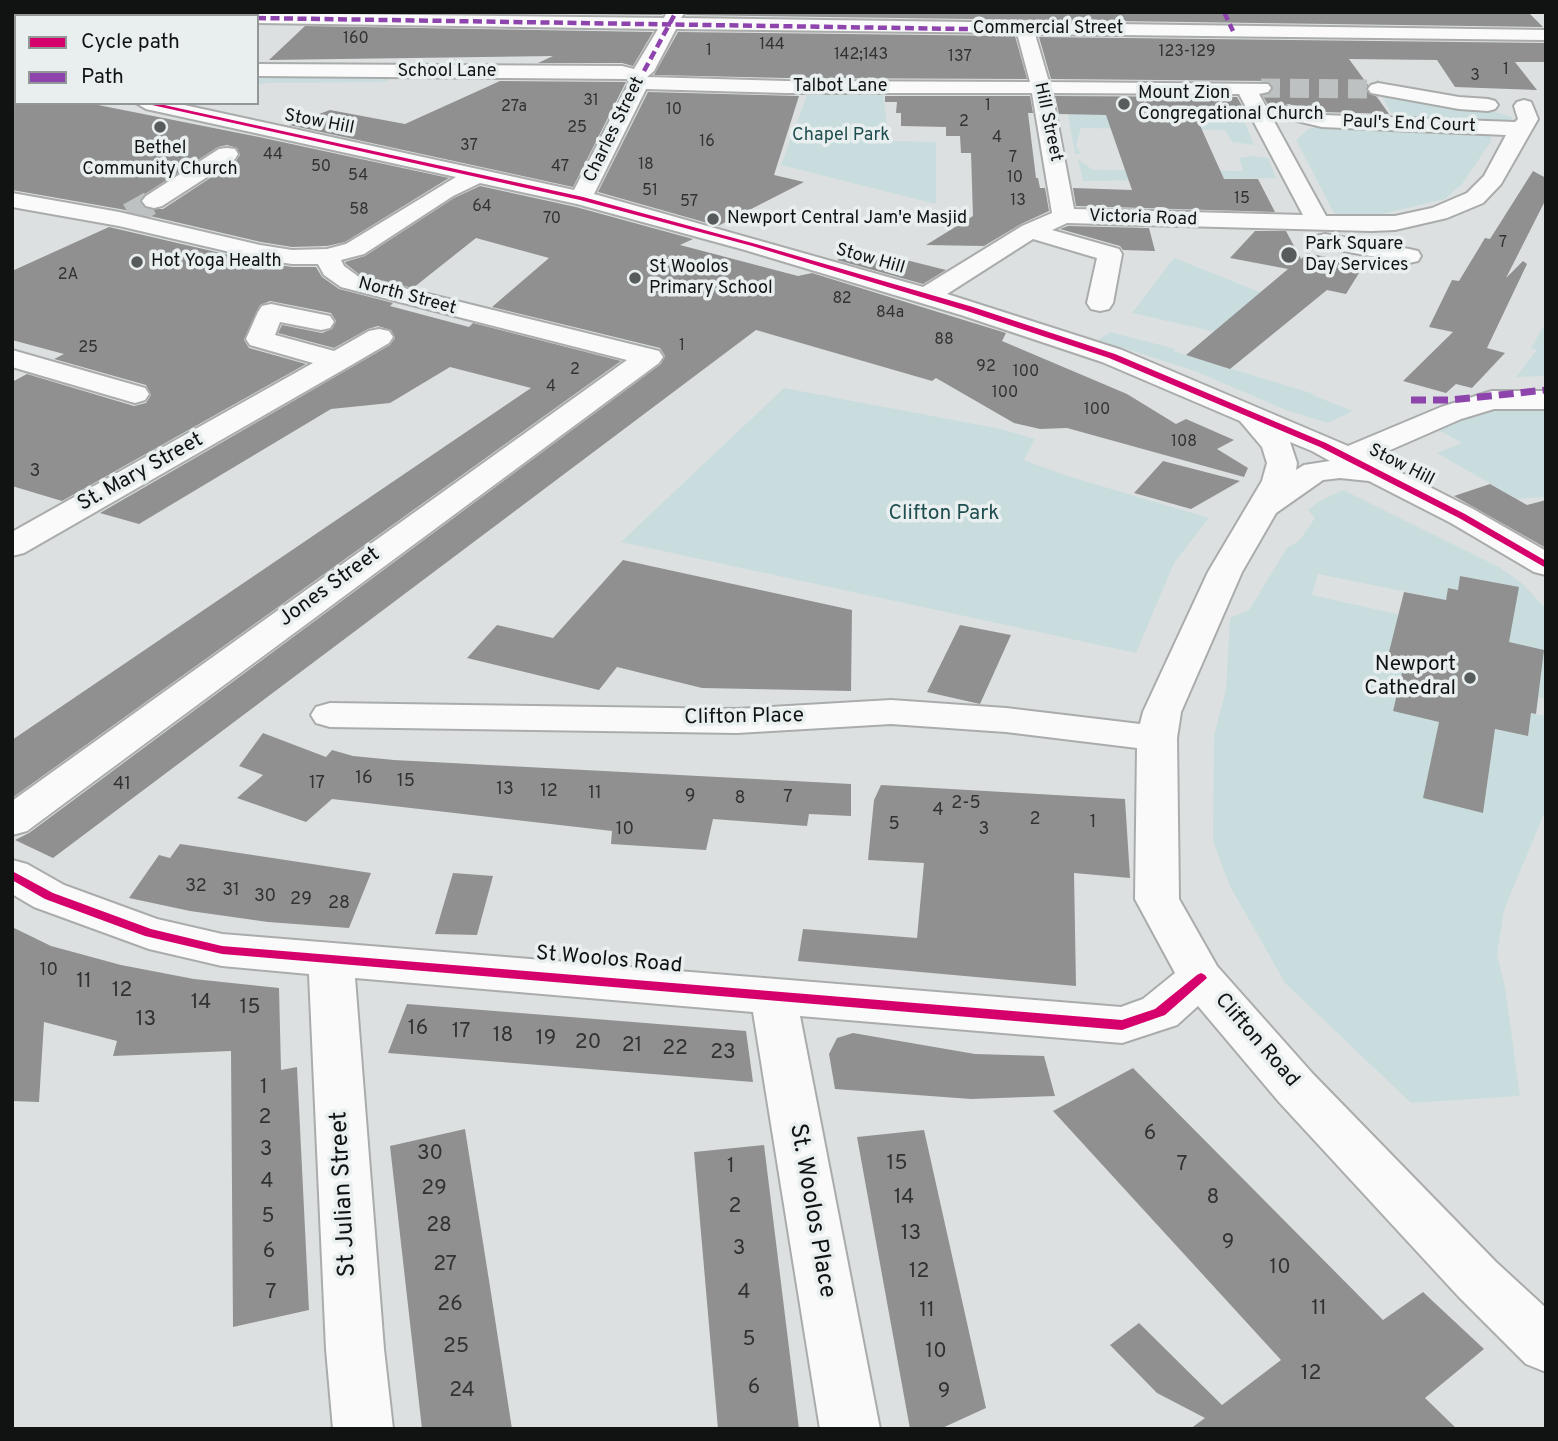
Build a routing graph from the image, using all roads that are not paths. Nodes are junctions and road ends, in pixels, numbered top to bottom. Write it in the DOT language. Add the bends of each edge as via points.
graph roads {
  1 [pos="1224,12"];
  2 [pos="347,15"];
  3 [pos="536,17"];
  4 [pos="259,18"];
  5 [pos="672,18"];
  6 [pos="1028,30"];
  7 [pos="1233,31"];
  8 [pos="1544,37"];
  9 [pos="259,71"];
  10 [pos="640,76"];
  11 [pos="1041,87"];
  12 [pos="1378,89"];
  13 [pos="154,105"];
  14 [pos="1535,106"];
  15 [pos="1295,114"];
  16 [pos="1521,129"];
  17 [pos="227,154"];
  18 [pos="478,175"];
  19 [pos="581,198"];
  20 [pos="12,200"];
  21 [pos="154,201"];
  22 [pos="55,208"];
  23 [pos="1064,216"];
  24 [pos="1222,222"];
  25 [pos="1318,222"];
  26 [pos="21,223"];
  27 [pos="1383,224"];
  28 [pos="1030,232"];
  29 [pos="1364,248"];
  30 [pos="327,256"];
  31 [pos="1409,256"];
  32 [pos="928,295"];
  33 [pos="1100,303"];
  34 [pos="321,322"];
  35 [pos="379,337"];
  36 [pos="649,356"];
  37 [pos="12,358"];
  38 [pos="338,361"];
  39 [pos="135,394"];
  40 [pos="1546,400"];
  41 [pos="1250,414"];
  42 [pos="1345,456"];
  43 [pos="1377,474"];
  44 [pos="1262,508"];
  45 [pos="12,510"];
  46 [pos="52,523"];
  47 [pos="12,546"];
  48 [pos="1546,565"];
  49 [pos="330,715"];
  50 [pos="1157,738"];
  51 [pos="12,821"];
  52 [pos="12,875"];
  53 [pos="331,958"];
  54 [pos="1201,978"];
  55 [pos="773,994"];
  56 [pos="1477,1279"];
  57 [pos="1546,1306"];
  58 [pos="1546,1346"];
  59 [pos="363,1429"];
  60 [pos="850,1429"];
  1 -- 7 [label="street"];
  2 -- 3 [label="street, Commercial Street"];
  2 -- 4 [label="street, Commercial Street"];
  3 -- 5 [label="street, Commercial Street"];
  5 -- 6 [label="street, Commercial Street"];
  5 -- 10 [label="street, Charles Street"];
  6 -- 7 [label="street, Commercial Street"];
  6 -- 11 [label="street, Hill Street"];
  7 -- 8 [label="street, Commercial Street"];
  9 -- 10 [label="street, School Lane" via="622,72"];
  10 -- 11 [label="street, Talbot Lane" via="786,87"];
  10 -- 19 [label="street, Charles Street"];
  11 -- 23 [label="street, Hill Street"];
  11 -- 25 [label="street, Talbot Lane" via="1253,88"];
  12 -- 14 [label="street" via="1460,103"];
  13 -- 18 [label="street, Stow Hill"];
  14 -- 16 [label="street"];
  15 -- 16 [label="street, Paul's End Court" via="1361,124"];
  16 -- 27 [label="street, Victoria Road" via="1493,179 1475,198 1439,214"];
  17 -- 21 [label="street"];
  18 -- 19 [label="street, Stow Hill"];
  18 -- 30 [label="street" via="355,249"];
  19 -- 32 [label="street, Stow Hill"];
  20 -- 22 [label="street"];
  22 -- 26 [label="street"];
  22 -- 30 [label="street" via="124,217 260,252"];
  23 -- 24 [label="street, Victoria Road"];
  23 -- 28 [label="street"];
  24 -- 25 [label="street, Victoria Road"];
  24 -- 29 [label="street, Victoria Road"];
  25 -- 27 [label="street, Victoria Road"];
  27 -- 29 [label="street" via="1355,236"];
  28 -- 32 [label="street"];
  28 -- 33 [label="street" via="1110,254"];
  29 -- 31 [label="street, Victoria Road"];
  30 -- 36 [label="street, North Street" via="333,270 350,282"];
  32 -- 41 [label="street, Stow Hill" via="1112,356"];
  34 -- 38 [label="street" via="271,312 260,339"];
  35 -- 38 [label="street, St. Mary Street"];
  36 -- 51 [label="street, Jones Street"];
  37 -- 39 [label="street"];
  38 -- 46 [label="street, St. Mary Street"];
  40 -- 42 [label="street" via="1492,400"];
  41 -- 42 [label="street, Stow Hill"];
  41 -- 44 [label="street, Clifton Road" via="1277,445 1282,463 1278,481"];
  42 -- 43 [label="street, Stow Hill"];
  43 -- 44 [label="street, Clifton Road" via="1340,469 1315,472"];
  43 -- 48 [label="street, Stow Hill"];
  44 -- 50 [label="street, Clifton Road" via="1225,572 1162,712"];
  45 -- 46 [label="street"];
  46 -- 47 [label="street, St. Mary Street"];
  49 -- 50 [label="street, Clifton Place" via="737,720 891,712"];
  50 -- 54 [label="street, Clifton Road" via="1157,899"];
  52 -- 53 [label="street, St Woolos Road" via="49,895 149,933 222,950"];
  53 -- 55 [label="street, St Woolos Road"];
  53 -- 59 [label="street, St Julian Street"];
  54 -- 55 [label="street, St Woolos Road" via="1160,1012 1122,1026"];
  54 -- 56 [label="street, Clifton Road" via="1296,1088"];
  55 -- 60 [label="street, St. Woolos Place"];
  56 -- 57 [label="street"];
  56 -- 58 [label="street, Clifton Road"];
}
